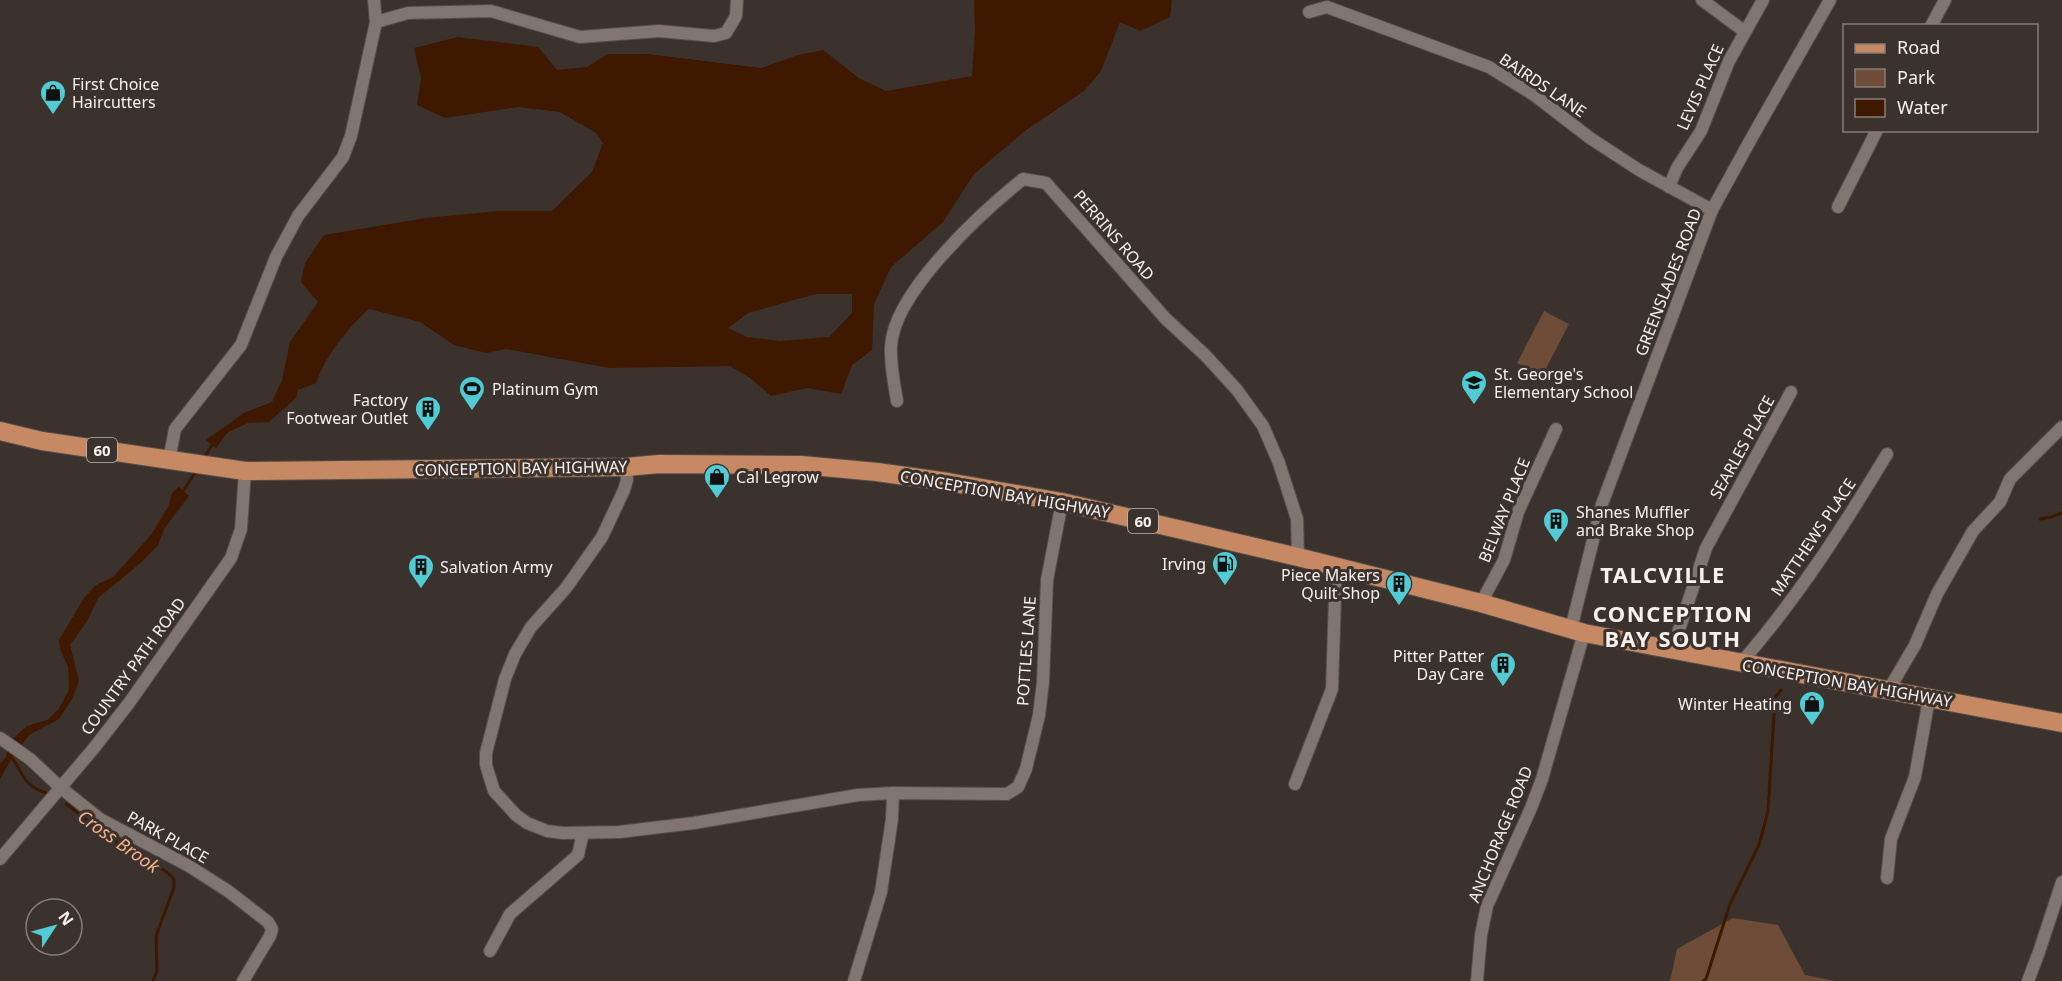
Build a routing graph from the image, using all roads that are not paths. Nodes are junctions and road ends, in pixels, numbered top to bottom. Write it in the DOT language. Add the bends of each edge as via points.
graph roads {
  1 [pos="374,0"];
  2 [pos="737,0"];
  3 [pos="1702,0"];
  4 [pos="1763,0"];
  5 [pos="1830,0"];
  6 [pos="1945,0"];
  7 [pos="1309,12"];
  8 [pos="376,22"];
  9 [pos="1932,24"];
  10 [pos="1744,31"];
  11 [pos="1876,132"];
  12 [pos="1669,187"];
  13 [pos="1838,207"];
  14 [pos="1712,210"];
  15 [pos="1791,392"];
  16 [pos="897,401"];
  17 [pos="0,426"];
  18 [pos="2062,427"];
  19 [pos="1556,429"];
  20 [pos="0,431"];
  21 [pos="29,437"];
  22 [pos="1887,454"];
  23 [pos="172,461"];
  24 [pos="626,467"];
  25 [pos="245,471"];
  26 [pos="1062,502"];
  27 [pos="1298,557"];
  28 [pos="1336,566"];
  29 [pos="1481,603"];
  30 [pos="1578,631"];
  31 [pos="1672,651"];
  32 [pos="1740,664"];
  33 [pos="1888,691"];
  34 [pos="1929,699"];
  35 [pos="2062,723"];
  36 [pos="2,740"];
  37 [pos="1295,784"];
  38 [pos="61,788"];
  39 [pos="893,793"];
  40 [pos="583,832"];
  41 [pos="0,859"];
  42 [pos="1887,878"];
  43 [pos="2062,882"];
  44 [pos="490,951"];
  45 [pos="243,981"];
  46 [pos="854,981"];
  47 [pos="1478,981"];
  48 [pos="2028,981"];
  1 -- 8 [label="street"];
  2 -- 8 [label="street" via="736,16 726,33 714,36 659,31 580,37 491,11 408,13"];
  3 -- 10 [label="street"];
  4 -- 10 [label="street, LEVIS PLACE"];
  5 -- 14 [label="street, GREENSLADES ROAD"];
  6 -- 9 [label="street"];
  7 -- 12 [label="street, BAIRDS LANE" via="1327,7 1489,67 1590,138"];
  8 -- 23 [label="street" via="343,157 298,216 276,257 241,345 175,429"];
  10 -- 12 [label="street, LEVIS PLACE" via="1701,130"];
  11 -- 13 [label="street"];
  12 -- 14 [label="street, BAIRDS LANE"];
  14 -- 30 [label="street, GREENSLADES ROAD" via="1602,504"];
  15 -- 31 [label="street, SEARLES PLACE" via="1706,548"];
  16 -- 27 [label="street, PERRINS ROAD" via="891,344 900,314 922,279 985,210 1023,179 1046,183 1165,318 1237,390 1263,426 1297,519"];
  17 -- 21 [label="main road"];
  18 -- 33 [label="street" via="2010,479 2000,502 1973,531"];
  19 -- 29 [label="street, BELWAY PLACE" via="1518,512 1504,560"];
  20 -- 21 [label="main road, CONCEPTION BAY HIGHWAY / 60"];
  21 -- 23 [label="main road, CONCEPTION BAY HIGHWAY / 60"];
  22 -- 32 [label="street, MATTHEWS PLACE" via="1834,539"];
  23 -- 25 [label="main road, CONCEPTION BAY HIGHWAY / 60"];
  24 -- 25 [label="main road, CONCEPTION BAY HIGHWAY / 60"];
  24 -- 26 [label="main road, CONCEPTION BAY HIGHWAY / 60" via="801,465 948,482"];
  24 -- 40 [label="street" via="624,490 602,537 566,588 531,627 515,654 486,753 494,792 516,815 547,831"];
  25 -- 38 [label="street, COUNTRY PATH ROAD" via="241,529 231,558 129,703"];
  26 -- 27 [label="main road, CONCEPTION BAY HIGHWAY / 60"];
  26 -- 39 [label="street, POTTLES LANE" via="1047,579 1039,715 1018,787 1007,794"];
  27 -- 28 [label="main road, CONCEPTION BAY HIGHWAY / 60"];
  28 -- 29 [label="main road, CONCEPTION BAY HIGHWAY / 60"];
  28 -- 37 [label="street" via="1332,689"];
  29 -- 30 [label="main road, CONCEPTION BAY HIGHWAY / 60"];
  30 -- 31 [label="main road, CONCEPTION BAY HIGHWAY / 60"];
  30 -- 47 [label="street, ANCHORAGE ROAD" via="1542,779 1487,906"];
  31 -- 32 [label="main road, CONCEPTION BAY HIGHWAY / 60"];
  32 -- 33 [label="main road, CONCEPTION BAY HIGHWAY / 60"];
  33 -- 34 [label="main road, CONCEPTION BAY HIGHWAY / 60"];
  34 -- 35 [label="main road, CONCEPTION BAY HIGHWAY / 60"];
  34 -- 42 [label="street" via="1915,777 1891,839"];
  36 -- 38 [label="street, PARK PLACE" via="42,768"];
  38 -- 41 [label="street, COUNTRY PATH ROAD"];
  38 -- 45 [label="street, PARK PLACE" via="100,819 189,866 268,922 270,936"];
  39 -- 40 [label="street" via="826,799 694,823"];
  39 -- 46 [label="street" via="881,892"];
  40 -- 44 [label="street" via="578,855 510,914"];
  43 -- 48 [label="street"];
}
